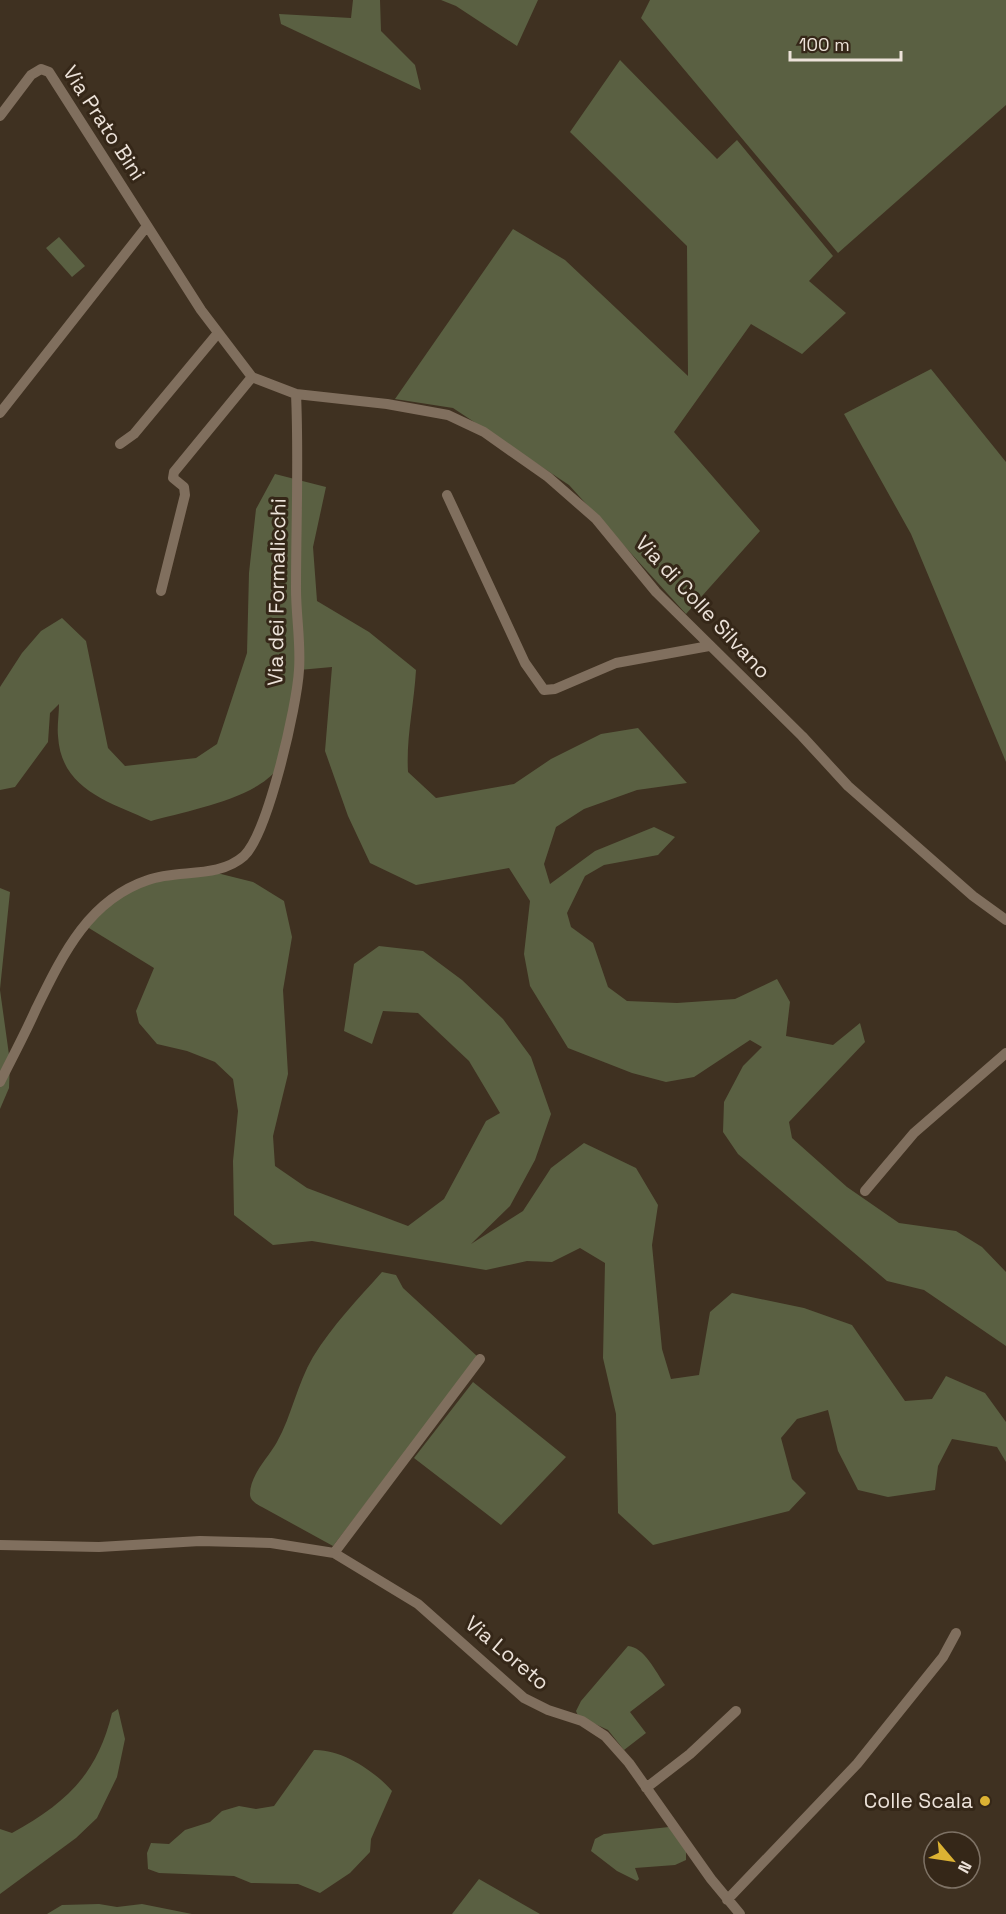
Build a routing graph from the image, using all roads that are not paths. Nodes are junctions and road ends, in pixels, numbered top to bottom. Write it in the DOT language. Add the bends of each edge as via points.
graph roads {
  1 [pos="0,116"];
  2 [pos="147,226"];
  3 [pos="218,333"];
  4 [pos="252,377"];
  5 [pos="296,394"];
  6 [pos="0,413"];
  7 [pos="120,444"];
  8 [pos="447,495"];
  9 [pos="161,591"];
  10 [pos="709,646"];
  11 [pos="1006,920"];
  12 [pos="1006,1053"];
  13 [pos="0,1082"];
  14 [pos="866,1191"];
  15 [pos="480,1359"];
  16 [pos="0,1545"];
  17 [pos="334,1553"];
  18 [pos="956,1633"];
  19 [pos="736,1711"];
  20 [pos="646,1788"];
  21 [pos="727,1900"];
  22 [pos="740,1914"];
  1 -- 2 [label="street, Via Prato Bini" via="33,73 41,69 49,72"];
  2 -- 3 [label="street, Via Prato Bini"];
  2 -- 6 [label="street"];
  3 -- 4 [label="street, Via Prato Bini"];
  3 -- 7 [label="street" via="134,434"];
  4 -- 5 [label="street"];
  4 -- 9 [label="street" via="174,472 174,480 184,487 185,495"];
  5 -- 10 [label="street, Via di Colle Silvano" via="425,410 484,432 586,509 648,583"];
  5 -- 13 [label="street, Via dei Formalicchi" via="299,670 279,768 257,836 236,861 209,871 156,877 133,885 106,903 62,955"];
  8 -- 10 [label="street" via="525,663 542,688 555,689 615,663"];
  10 -- 11 [label="street, Via di Colle Silvano" via="853,791"];
  12 -- 14 [label="street" via="918,1130"];
  15 -- 17 [label="street"];
  16 -- 17 [label="street, Via Loreto" via="88,1547 260,1542"];
  17 -- 20 [label="street, Via Loreto" via="418,1604 525,1698 601,1733"];
  18 -- 21 [label="street" via="943,1657 857,1764"];
  19 -- 20 [label="street"];
  20 -- 21 [label="street, Via Loreto"];
  21 -- 22 [label="street, Via Loreto"];
}
